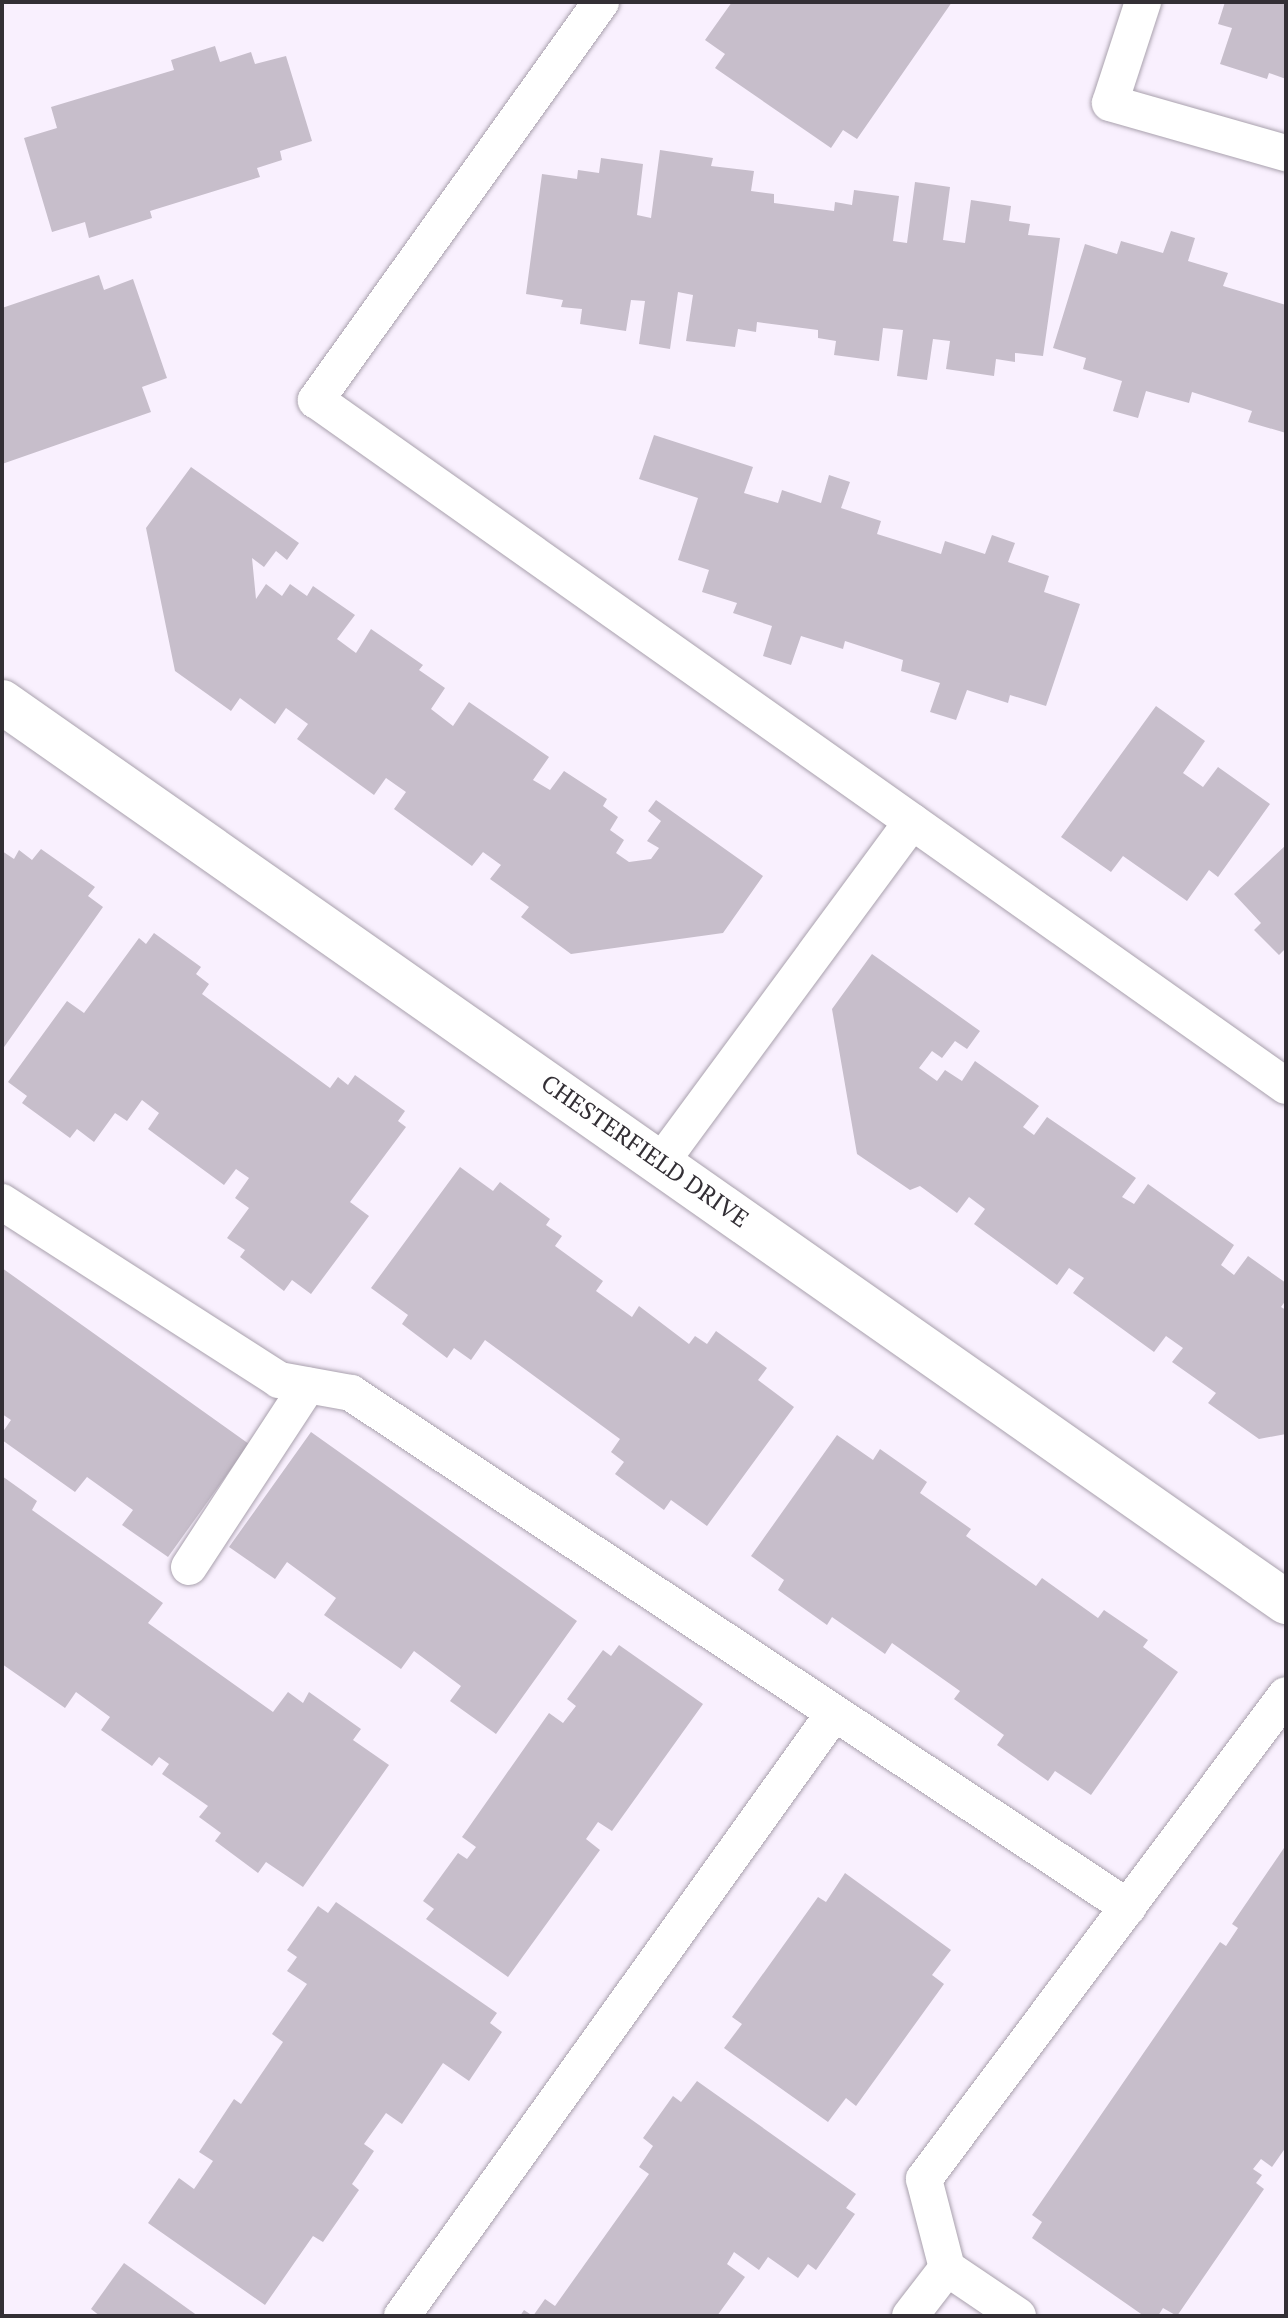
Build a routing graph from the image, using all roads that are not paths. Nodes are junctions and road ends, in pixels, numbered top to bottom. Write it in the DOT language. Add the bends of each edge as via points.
graph roads {
  1 [pos="601,2"];
  2 [pos="1143,2"];
  3 [pos="1286,153"];
  4 [pos="2,702"];
  5 [pos="912,821"];
  6 [pos="1286,1086"];
  7 [pos="661,1162"];
  8 [pos="2,1202"];
  9 [pos="308,1385"];
  10 [pos="189,1567"];
  11 [pos="1286,1602"];
  12 [pos="1286,1695"];
  13 [pos="834,1713"];
  14 [pos="1128,1907"];
  15 [pos="947,2268"];
  16 [pos="402,2316"];
  17 [pos="910,2316"];
  18 [pos="1018,2316"];
  1 -- 5 [label="lane" via="316,400"];
  2 -- 3 [label="lane" via="1110,103"];
  4 -- 7 [label="street, CHESTERFIELD DRIVE"];
  5 -- 6 [label="lane"];
  5 -- 7 [label="lane"];
  7 -- 11 [label="street, CHESTERFIELD DRIVE"];
  8 -- 9 [label="lane" via="279,1380"];
  9 -- 10 [label="lane"];
  9 -- 13 [label="lane" via="351,1393"];
  12 -- 14 [label="lane"];
  13 -- 14 [label="lane"];
  13 -- 16 [label="lane"];
  14 -- 15 [label="lane" via="924,2179"];
  15 -- 17 [label="lane"];
  15 -- 18 [label="lane"];
}
